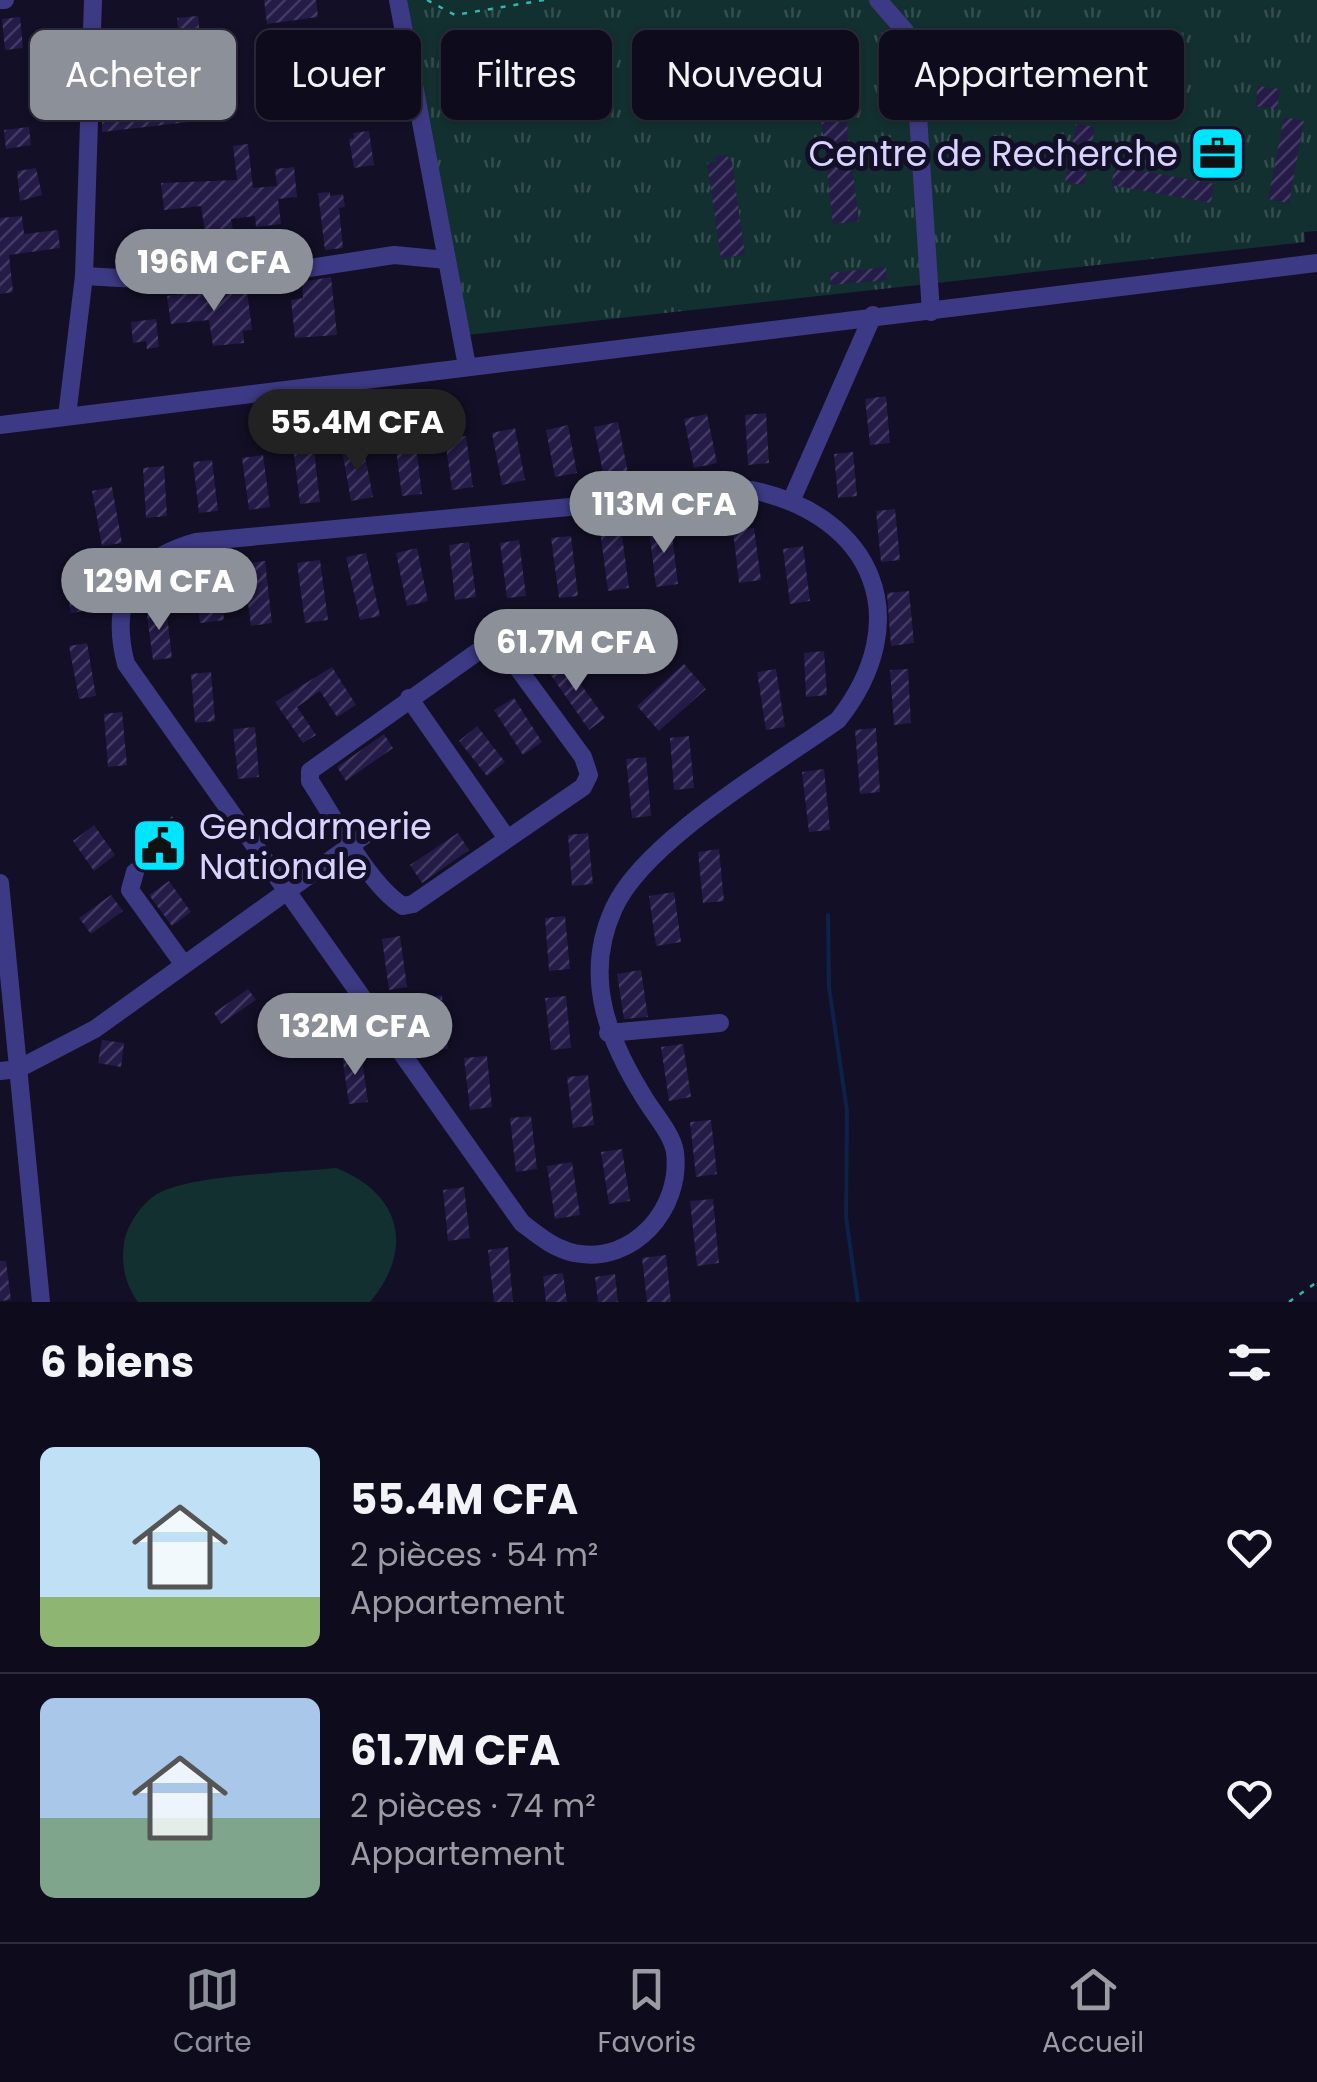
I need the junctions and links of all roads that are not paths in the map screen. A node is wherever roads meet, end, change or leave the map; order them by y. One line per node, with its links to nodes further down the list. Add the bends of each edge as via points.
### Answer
1 (94, 0): 6 (street)
2 (398, 0): 4 (street)
3 (878, 0): 7 (street, via 905,30 914,56)
4 (447, 260): 6 (street, via 394,255 270,274); 9 (street)
5 (1317, 262): 7 (street)
6 (84, 276): 10 (street)
7 (931, 312): 8 (street)
8 (873, 316): 9 (street); 12 (street)
9 (468, 366): 10 (street)
10 (67, 416): 11 (street)
11 (0, 424)
12 (792, 499): 19 (street, via 752,490 196,542 144,567 120,617 126,664); 23 (street, via 830,521 866,570 876,605 871,665 838,720 658,848 631,878 613,909 599,966)
13 (409, 698): 15 (street); 15 (street, via 500,644 584,757 589,774 583,787); 16 (street, via 310,771)
14 (368, 832): 16 (street)
15 (506, 838): 16 (street, via 402,906)
16 (352, 844): 19 (street)
17 (135, 872): 21 (street, via 130,890)
18 (0, 883): 20 (street)
19 (286, 890): 21 (street); 23 (street, via 522,1224 554,1247 579,1254 614,1251 640,1238 673,1190 674,1145)
20 (2, 931): 24 (street)
21 (184, 965): 24 (street, via 95,1029)
22 (720, 1023): 23 (street)
23 (608, 1033)
24 (9, 1070): 25 (street)
25 (41, 1302)

